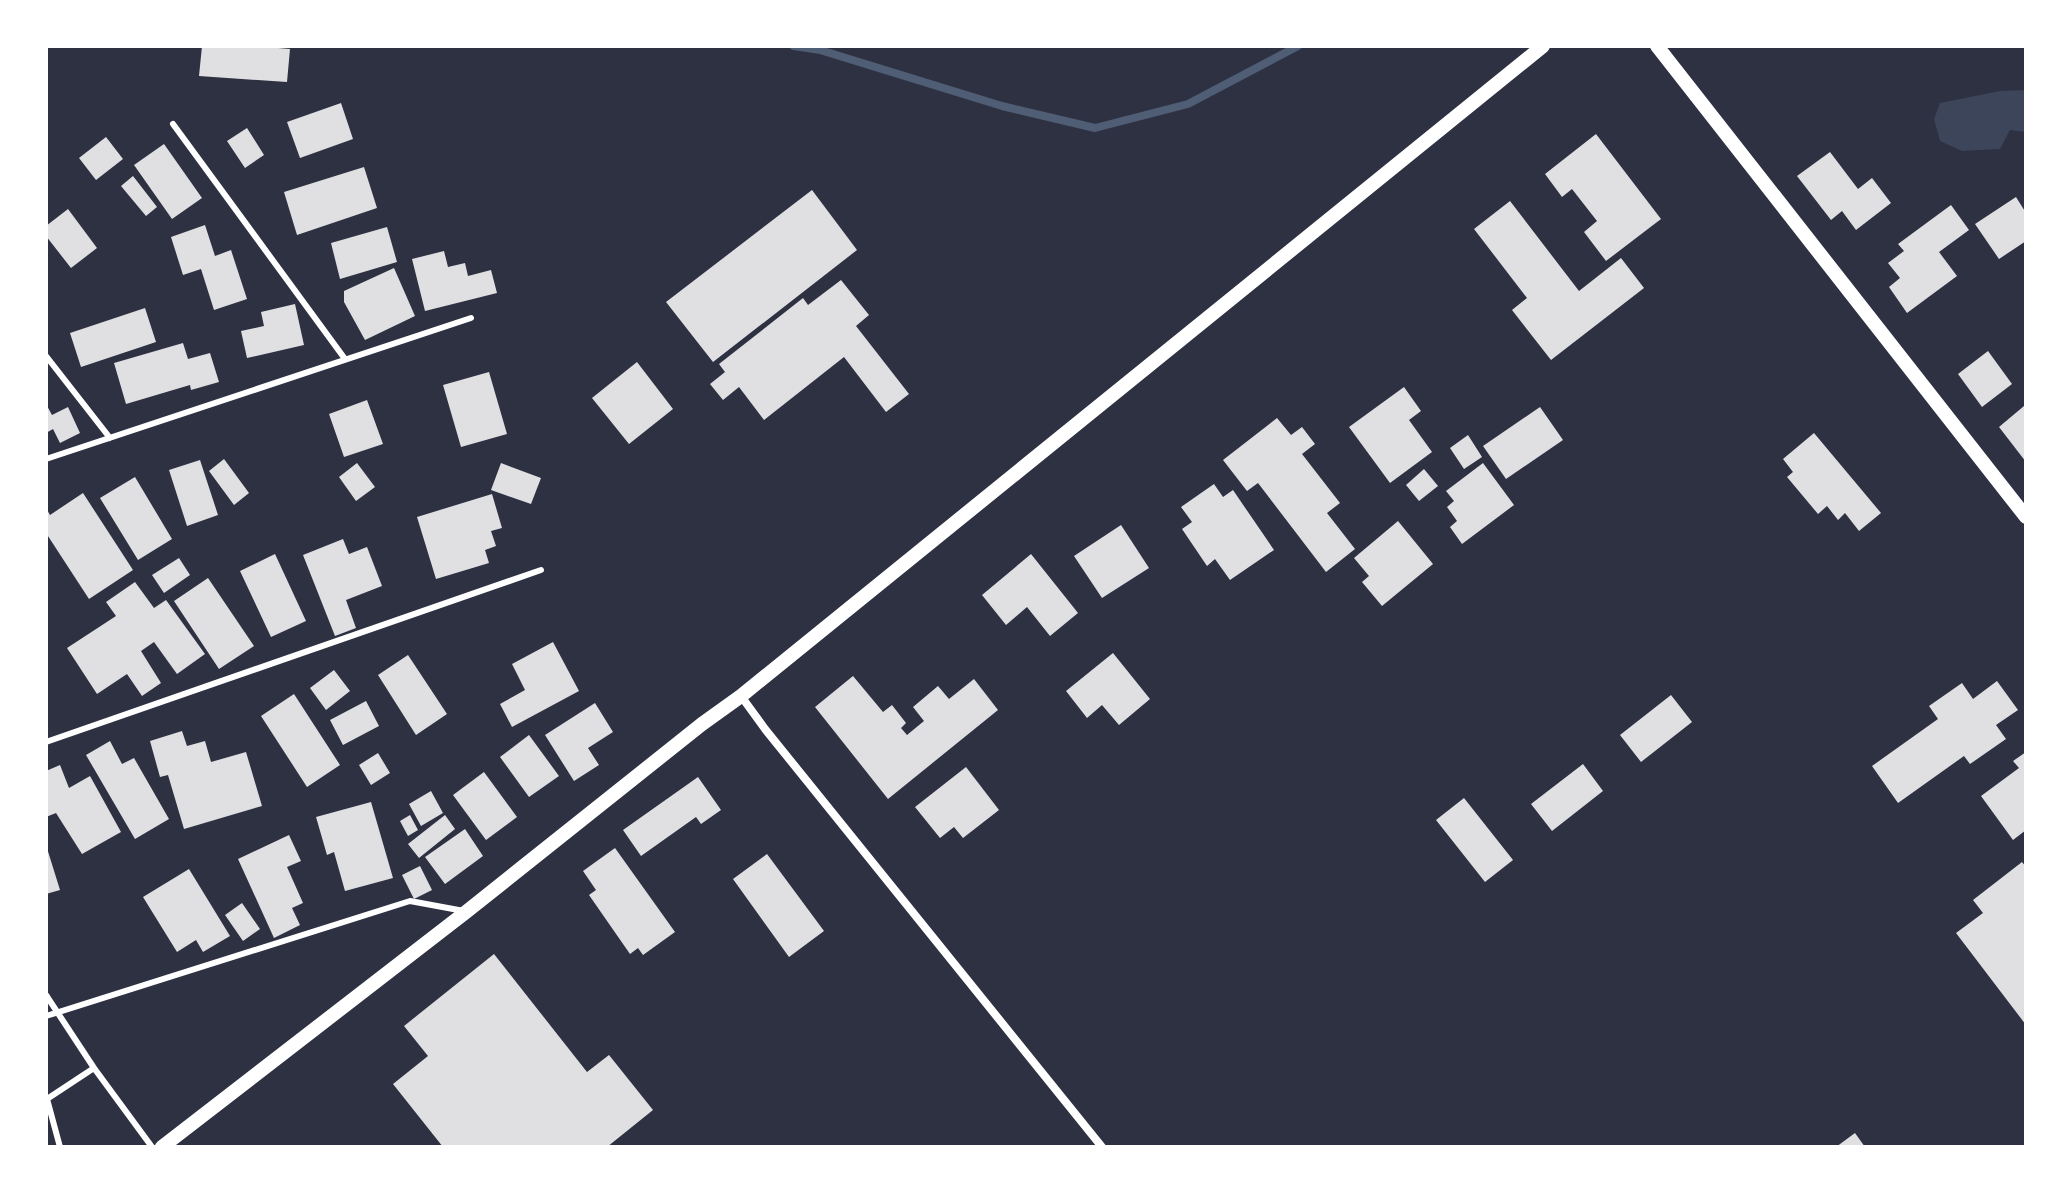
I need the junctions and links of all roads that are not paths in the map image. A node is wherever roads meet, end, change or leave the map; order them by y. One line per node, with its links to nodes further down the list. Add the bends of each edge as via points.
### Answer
1 (1543, 46): 11 (street)
2 (1657, 46): 9 (street)
3 (173, 124): 6 (lane)
4 (471, 318): 6 (lane)
5 (46, 356): 7 (lane)
6 (345, 359): 7 (lane)
7 (110, 438): 8 (lane)
8 (46, 459)
9 (2026, 517)
10 (541, 570): 12 (lane)
11 (741, 696): 13 (street); 21 (street)
12 (46, 742)
13 (466, 912): 15 (lane, via 410,901); 20 (street)
14 (46, 995): 15 (lane)
15 (58, 1012): 16 (lane); 17 (lane)
16 (46, 1016)
17 (94, 1068): 18 (lane, via 47,1099); 19 (lane)
18 (60, 1147)
19 (152, 1147)
20 (162, 1147)
21 (1102, 1147)

